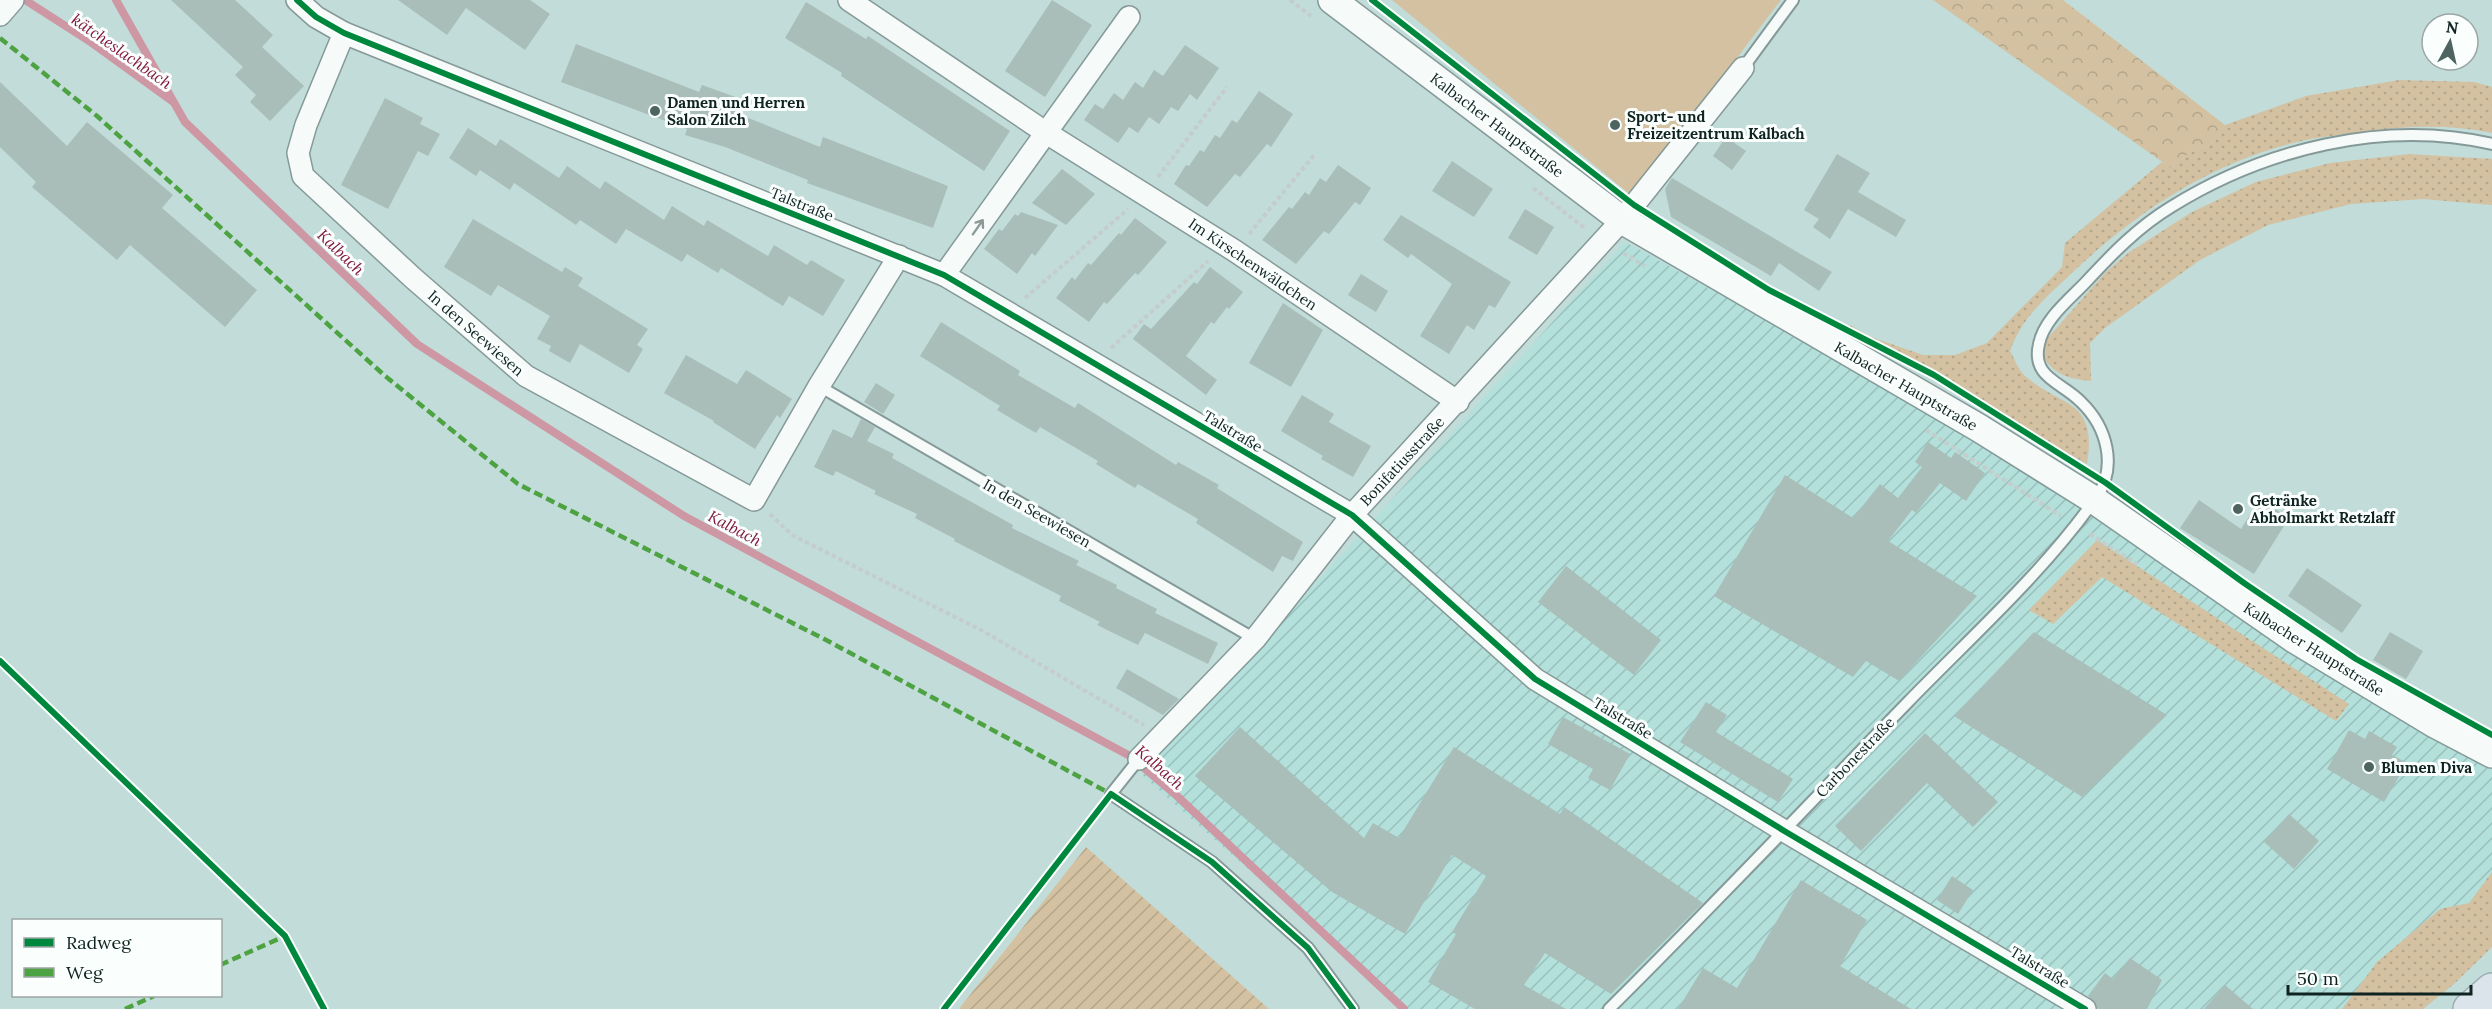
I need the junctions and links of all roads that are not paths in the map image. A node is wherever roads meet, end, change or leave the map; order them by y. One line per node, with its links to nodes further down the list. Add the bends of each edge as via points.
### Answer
1 (297, 0): 6 (street, Talstraße)
2 (849, 0): 8 (street, Im Kirschenwäldchen)
3 (1332, 0): 10 (street, Kalbacher Hauptstraße)
4 (1793, 0): 7 (lane)
5 (1129, 17): 8 (street)
6 (344, 33): 11 (street, Talstraße); 13 (street, In den Seewiesen, via 298,153 303,176 526,376 754,500)
7 (1743, 68): 10 (street, Bonifatiusstraße)
8 (1045, 132): 12 (street, one-way to 8); 14 (street, Im Kirschenwäldchen, via 1231,248)
9 (2492, 144): 15 (lane, Carbonestraße, via 2462,137 2400,136 2319,145 2250,166 2171,207 2122,243 2051,319 2039,342 2038,363 2045,375 2080,400 2101,428 2109,459 2106,483)
10 (1622, 220): 14 (street, Bonifatiusstraße); 15 (street, Kalbacher Hauptstraße, via 1979,428)
11 (899, 256): 12 (street, Talstraße); 13 (street)
12 (944, 275): 16 (street, Talstraße)
13 (819, 386): 17 (lane, In den Seewiesen)
14 (1458, 402): 16 (street, Bonifatiusstraße)
15 (2094, 500): 18 (street, Kalbacher Hauptstraße, via 2294,639 2433,723); 20 (lane, Carbonestraße, via 2045,561)
16 (1352, 515): 17 (street, Bonifatiusstraße); 20 (street, Talstraße, via 1535,679)
17 (1255, 639): 19 (street, Bonifatiusstraße)
18 (2492, 753)
19 (1139, 759): 22 (lane, via 1111,794 1212,862 1308,948)
20 (1786, 832): 23 (lane, Carbonestraße); 24 (street, Talstraße)
21 (2492, 990): 25 (highway)
22 (1353, 1009)
23 (1610, 1009)
24 (2085, 1009)
25 (2470, 1009)

